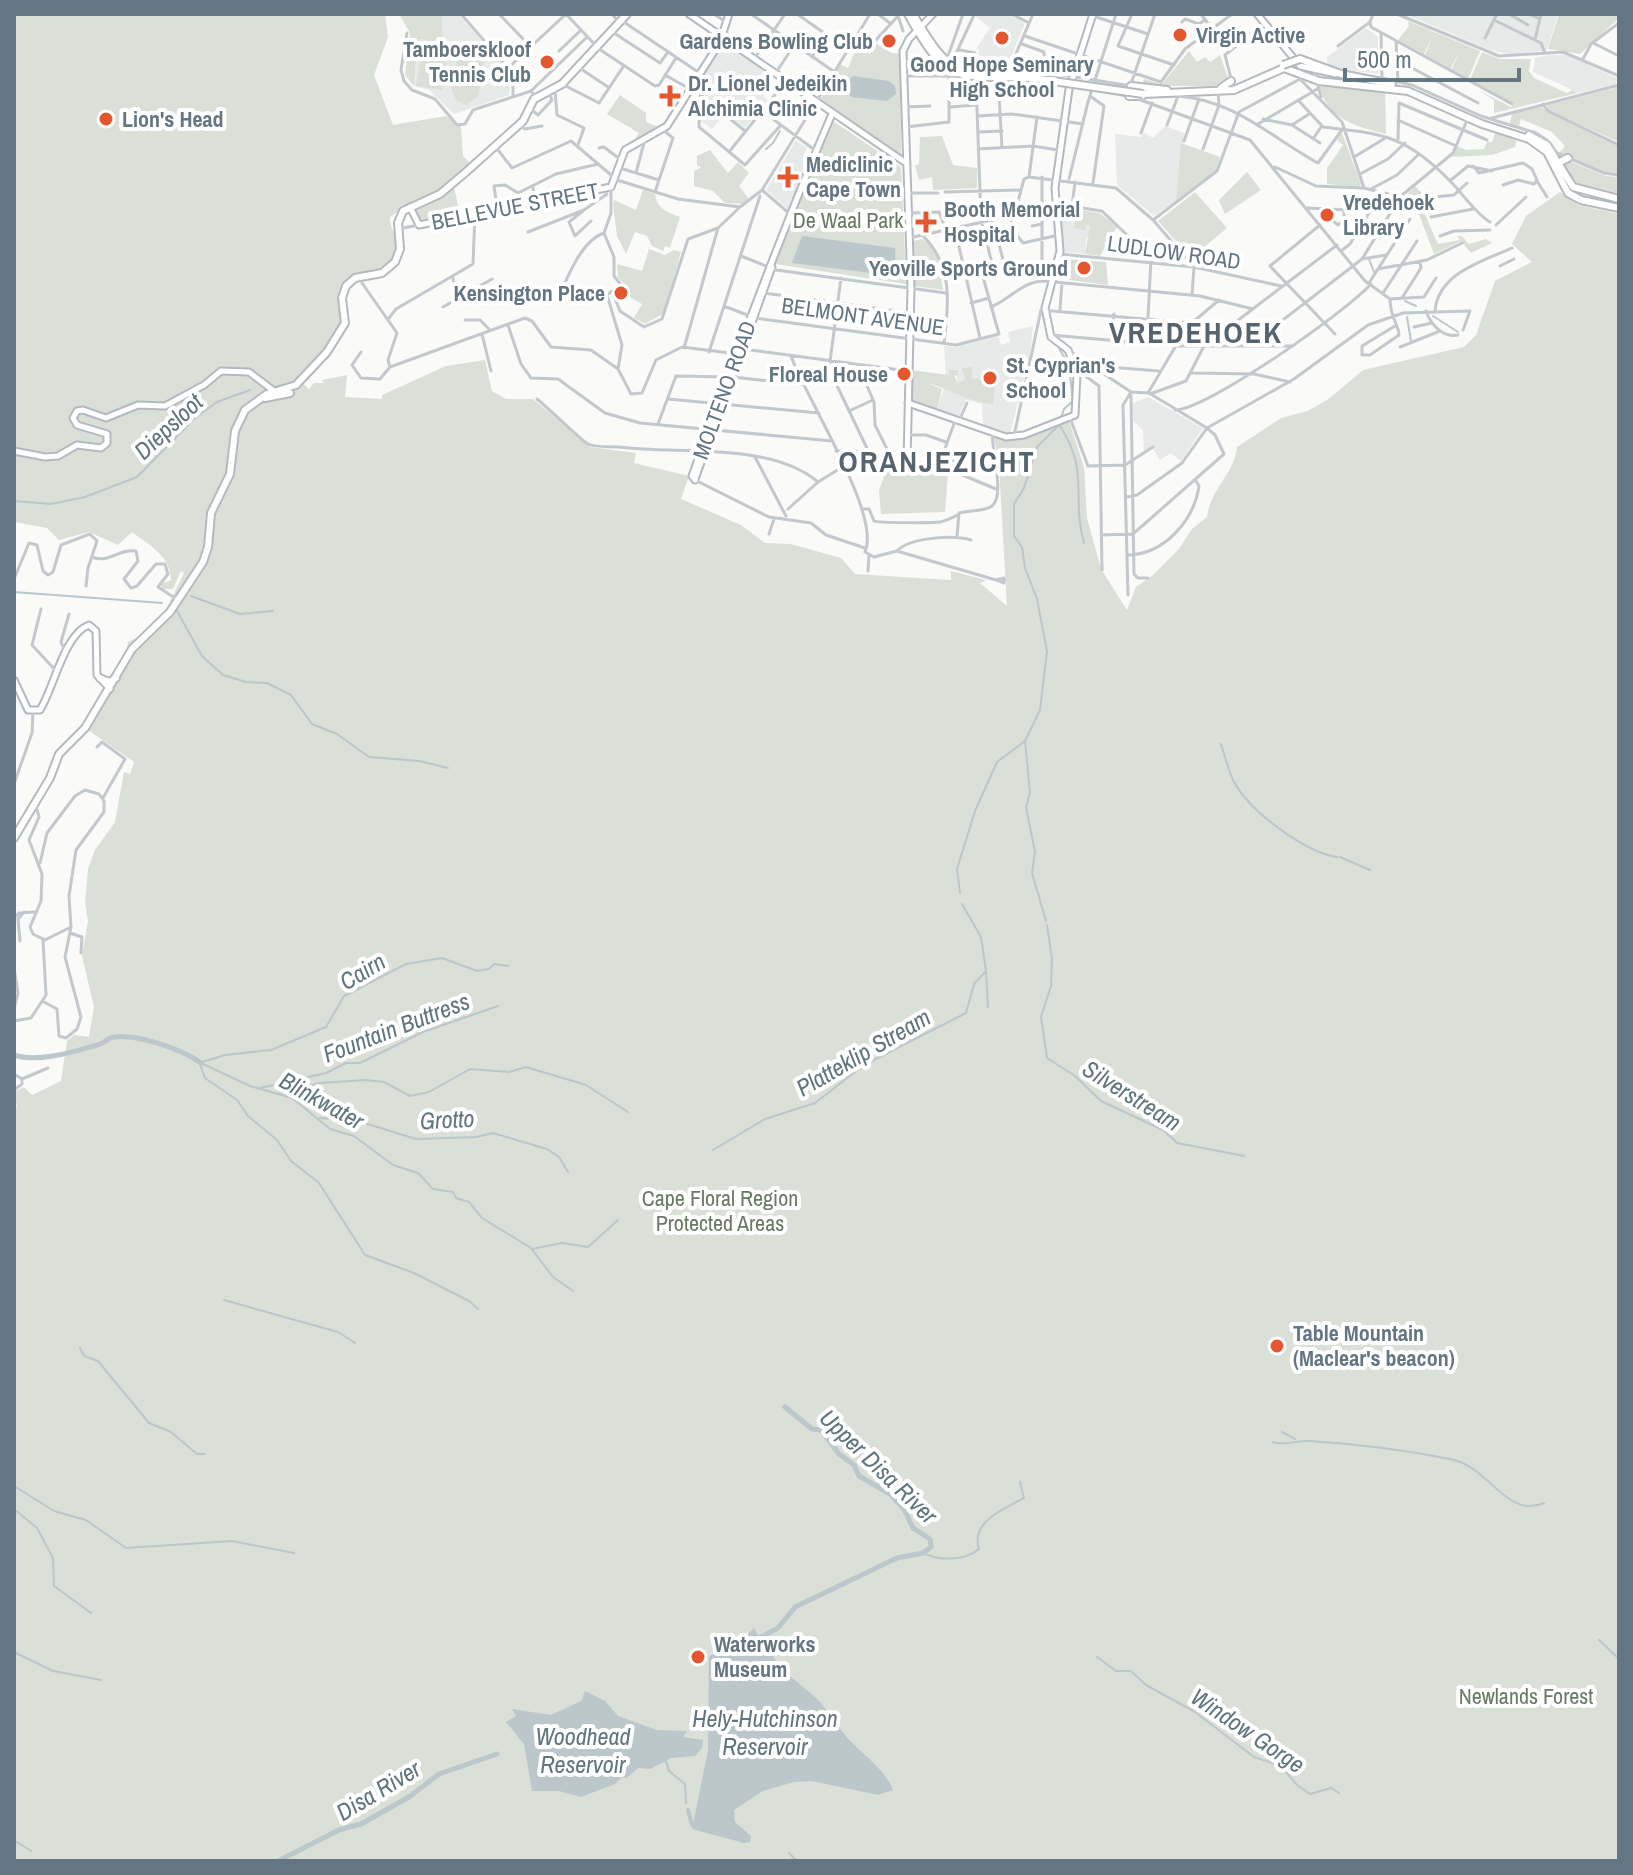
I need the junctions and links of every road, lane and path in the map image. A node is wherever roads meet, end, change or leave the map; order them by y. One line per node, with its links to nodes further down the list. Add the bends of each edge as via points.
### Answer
1 (461, 14): 33 (street)
2 (469, 14): 33 (street)
3 (499, 14): 68 (street)
4 (566, 14): 49 (street); 68 (street)
5 (612, 14): 34 (street)
6 (689, 14): 59 (street)
7 (714, 14): 37 (street)
8 (729, 14): 37 (street)
9 (751, 14): 50 (street)
10 (785, 14): 50 (street)
11 (797, 14): 56 (street)
12 (870, 14): 70 (street)
13 (878, 14): 43 (street)
14 (911, 14): 47 (main road)
15 (933, 14): 47 (street)
16 (963, 14): 71 (street, via 948,57 956,59)
17 (975, 14): 71 (street)
18 (1012, 14): 41 (street)
19 (1033, 14): 41 (street)
20 (1116, 14): 38 (street)
21 (1132, 14): 46 (street)
22 (1155, 14): 55 (street)
23 (1201, 14): 35 (street)
24 (1232, 14): 48 (street)
25 (1373, 14): 40 (street)
26 (1397, 14): 74 (street, via 1499,56)
27 (1497, 14): 36 (street)
28 (1509, 14): 45 (street)
29 (1529, 14): 32 (street)
30 (1091, 15): 38 (street); 75 (street)
31 (1257, 15): 44 (street)
32 (1540, 16): 61 (street)
33 (465, 18): 88 (street)
34 (622, 19): 51 (main road); 73 (street)
35 (1205, 20): 39 (street); 48 (street)
36 (1494, 20): 60 (street); 61 (street)
37 (726, 22): 59 (street)
38 (1113, 22): 46 (street); 83 (street)
39 (1182, 22)
40 (1370, 22): 54 (street); 67 (street)
41 (1029, 23): 57 (street)
42 (1619, 23): 64 (street)
43 (891, 24): 52 (street, via 900,17); 62 (street)
44 (1263, 24): 89 (street, via 1294,61); 105 (street); 118 (street, via 1226,53)
45 (1528, 25)
46 (1125, 26): 55 (street); 76 (street, via 1118,46)
47 (919, 28): 92 (main road, via 944,61); 99 (main road, via 939,63); 101 (street, via 905,44)
48 (1212, 29): 85 (street, via 1185,49)
49 (581, 30): 58 (street); 72 (street)
50 (774, 30): 65 (street); 80 (street)
51 (611, 31): 69 (main road); 73 (street, via 660,63)
52 (903, 31)
53 (407, 33): 126 (street, via 404,81 435,99 457,125 465,124 473,110)
54 (1381, 33): 63 (street); 108 (street)
55 (1148, 34): 76 (street)
56 (828, 35): 70 (street); 79 (street)
57 (1025, 36): 66 (street); 75 (street)
58 (587, 37): 69 (street); 125 (street)
59 (722, 37): 80 (street); 94 (street)
60 (1485, 38)
61 (1535, 40): 74 (street, via 1544,45)
62 (875, 41)
63 (1396, 41): 82 (street); 135 (street)
64 (1593, 43): 77 (street); 81 (street)
65 (795, 44): 79 (street); 95 (street)
66 (1022, 44): 84 (street); 91 (street, via 1044,52)
67 (1338, 46)
68 (531, 47): 88 (street)
69 (597, 47): 86 (street); 87 (main road)
70 (847, 49): 90 (street)
71 (960, 50): 92 (street, via 975,51)
72 (559, 51)
73 (669, 52): 78 (street)
74 (1545, 53): 81 (street)
75 (1078, 54): 83 (street); 104 (street)
76 (1142, 54): 85 (street); 96 (street)
77 (1619, 56)
78 (677, 57): 94 (street); 98 (street)
79 (812, 57): 90 (street)
80 (754, 59): 95 (street)
81 (1583, 59): 106 (street)
82 (1397, 60): 111 (street); 134 (street)
83 (1100, 61): 96 (street); 109 (street)
84 (1014, 63): 93 (street); 100 (street)
85 (1174, 65): 96 (street, via 1161,82)
86 (623, 66): 98 (street, via 655,86); 119 (street)
87 (578, 67): 114 (main road); 119 (street)
88 (508, 68): 126 (street, via 514,75)
89 (1315, 70): 97 (street); 115 (street)
90 (833, 71): 132 (street)
91 (1045, 72): 93 (main road); 104 (street)
92 (976, 73): 99 (main road); 100 (main road); 137 (street)
93 (1017, 73): 100 (main road); 103 (main road)
94 (701, 74): 122 (street); 127 (street)
95 (775, 74): 110 (street)
96 (1135, 74): 113 (street)
97 (1341, 74): 107 (main road); 118 (main road, bridge, via 1300,59)
98 (665, 75): 122 (street)
99 (961, 75): 102 (street)
100 (1002, 75): 103 (main road); 112 (main road); 147 (street)
101 (904, 76): 102 (street); 140 (street)
102 (949, 76): 141 (street)
103 (1032, 76): 124 (main road, bridge)
104 (1071, 76): 109 (street); 117 (street)
105 (1302, 76): 115 (main road); 118 (main road, via 1282,69); 145 (street)
106 (1619, 76)
107 (1360, 78): 108 (main road); 235 (main road, via 1409,88 1540,139 1565,179)
108 (1382, 78): 111 (street)
109 (1094, 80): 113 (street); 120 (street)
110 (786, 81): 132 (street); 144 (street)
111 (1398, 81): 154 (street)
112 (1044, 82): 117 (street)
113 (1132, 83): 124 (main road)
114 (562, 84): 119 (street, via 597,102); 123 (main road)
115 (1318, 84): 131 (street); 152 (main road, via 1401,89); 167 (street, via 1322,99)
116 (1619, 85): 136 (street)
117 (1069, 86): 120 (street); 156 (street)
118 (1233, 86): 121 (main road)
119 (609, 88)
120 (1092, 89): 128 (street); 129 (street)
121 (1219, 89): 124 (main road); 138 (street)
122 (690, 90): 168 (street)
123 (552, 91): 125 (main road); 142 (street, via 552,100 538,115); 186 (street, via 557,115 584,127)
124 (1176, 93): 129 (main road); 130 (street); 143 (street)
125 (533, 94): 126 (street); 142 (main road)
126 (513, 96)
127 (702, 96): 170 (street); 195 (street, via 699,127)
128 (1090, 96): 157 (street); 219 (street, via 1104,104)
129 (1129, 96): 133 (street)
130 (1199, 98): 138 (street); 151 (street)
131 (1298, 100): 148 (street); 153 (street)
132 (815, 102): 146 (street); 176 (street)
133 (1152, 103): 143 (street); 173 (street)
134 (1478, 103)
135 (1512, 104)
136 (1543, 104): 154 (street); 184 (street)
137 (977, 105): 141 (street); 149 (street)
138 (1219, 105): 145 (street); 161 (street)
139 (930, 106): 140 (street)
140 (905, 107): 165 (street)
141 (951, 107): 165 (street, via 946,124)
142 (529, 108): 159 (main road)
143 (1172, 110): 151 (street); 160 (street)
144 (762, 111): 164 (street); 170 (street)
145 (1239, 112): 158 (street); 174 (street)
146 (832, 114): 194 (street, MOLTENO ROAD); 202 (street)
147 (1001, 114): 149 (street); 150 (street); 171 (street)
148 (1310, 114): 162 (street); 166 (street)
149 (977, 116): 172 (street)
150 (1037, 117): 156 (street); 187 (street)
151 (1192, 118): 161 (street); 181 (street)
152 (1468, 118): 169 (street); 251 (main road, via 1537,143 1573,197)
153 (1263, 119): 158 (street); 162 (street)
154 (1491, 119): 197 (street, via 1539,134)
155 (1398, 120): 169 (street, via 1399,103); 179 (street); 188 (street)
156 (1064, 121): 157 (street); 193 (street)
157 (1083, 124): 214 (street)
158 (1258, 124): 167 (street, via 1318,163)
159 (519, 125): 163 (street); 185 (main road)
160 (1167, 125)
161 (1212, 125): 174 (street); 192 (street)
162 (1292, 125): 178 (street)
163 (542, 126)
164 (780, 126): 176 (street); 195 (street, via 747,166)
165 (906, 127): 202 (street)
166 (1321, 127): 167 (street); 178 (street)
167 (1344, 127): 175 (street); 198 (street)
168 (663, 130): 177 (street); 215 (street, via 673,138)
169 (1463, 130): 180 (street); 188 (street)
170 (745, 131): 195 (street)
171 (1002, 131): 172 (street); 190 (street)
172 (978, 132): 191 (street)
173 (1141, 133)
174 (1231, 133): 205 (street, via 1252,142); 266 (street, via 1215,173)
175 (1387, 137): 179 (street); 198 (street)
176 (795, 138): 194 (street); 230 (street)
177 (645, 139): 200 (street, via 626,149); 207 (street)
178 (1313, 139): 182 (street)
179 (1398, 139): 183 (street)
180 (1487, 140)
181 (1184, 141)
182 (1320, 143)
183 (1405, 143): 196 (street); 208 (street)
184 (1619, 145)
185 (495, 146): 186 (street, via 512,168 568,141); 253 (main road, via 443,192)
186 (578, 146): 203 (street)
187 (1033, 146): 190 (street); 193 (street); 210 (street)
188 (1456, 146): 206 (street)
189 (599, 148): 200 (street)
190 (1002, 148): 191 (street)
191 (978, 149): 227 (street)
192 (1203, 149)
193 (1060, 150): 213 (street)
194 (816, 151): 261 (street, MOLTENO ROAD)
195 (729, 152)
196 (1420, 153): 206 (street); 224 (street, via 1397,175)
197 (1557, 153): 199 (street); 201 (main road)
198 (1354, 157): 208 (street)
199 (1568, 158): 201 (main road); 209 (street)
200 (621, 160): 204 (street)
201 (1560, 162): 235 (main road)
202 (906, 163): 233 (street)
203 (598, 164): 212 (street); 222 (street, via 556,174)
204 (618, 167): 207 (street); 212 (street)
205 (1275, 167): 223 (street, via 1316,186); 249 (street)
206 (1434, 167): 217 (street); 236 (street)
207 (636, 173): 215 (street)
208 (1360, 174): 223 (street)
209 (1619, 175)
210 (1029, 177): 211 (street); 226 (street)
211 (1042, 177): 213 (street); 270 (street)
212 (614, 178): 225 (street); 229 (street)
213 (1056, 178): 214 (street); 244 (street)
214 (1069, 179): 216 (street)
215 (659, 180): 229 (street)
216 (1075, 181): 219 (street); 246 (street)
217 (1450, 181): 218 (street, via 1473,166 1479,173 1526,164); 228 (street)
218 (1537, 181): 221 (street); 238 (street)
219 (1093, 183): 266 (street, via 1116,188)
220 (1467, 183): 228 (street)
221 (1503, 185)
222 (533, 188): 242 (street); 247 (street, via 516,193 505,185 494,186)
223 (1364, 188): 224 (street)
224 (1371, 189): 232 (street)
225 (610, 190): 242 (street, BELLEVUE STREET); 254 (street); 280 (street, via 611,213)
226 (1021, 190): 227 (street); 263 (street)
227 (979, 191): 231 (street); 255 (street)
228 (1459, 191): 240 (street); 250 (street)
229 (655, 192): 248 (street)
230 (761, 192): 239 (street); 243 (street); 261 (street)
231 (945, 192)
232 (1382, 192): 236 (street); 258 (street)
233 (908, 193): 234 (street); 260 (street)
234 (938, 193)
235 (1584, 193): 241 (main road)
236 (1400, 197): 295 (street)
237 (1526, 197): 273 (street)
238 (1547, 197)
239 (754, 198): 243 (street); 248 (street)
240 (1424, 198)
241 (1619, 199)
242 (535, 201): 245 (street, BELLEVUE STREET)
243 (759, 201): 294 (street)
244 (1056, 204): 246 (street); 281 (street)
245 (514, 205): 247 (street, BELLEVUE STREET); 262 (street)
246 (1072, 206): 300 (street, via 1102,211)
247 (497, 208): 259 (street, BELLEVUE STREET)
248 (738, 208): 276 (street)
249 (1308, 208): 252 (street); 272 (street)
250 (1475, 208): 264 (street); 273 (street)
251 (1619, 208)
252 (1332, 209): 256 (street); 256 (street, via 1338,225)
253 (410, 210): 271 (street, BELLEVUE STREET); 401 (main road, via 398,223 395,262 380,274 347,283 344,327 308,375)
254 (584, 210): 267 (street, via 569,222 575,236); 279 (street)
255 (980, 210): 257 (street); 269 (street)
256 (1344, 210): 258 (street)
257 (949, 211)
258 (1370, 211): 290 (street)
259 (475, 213): 271 (street, BELLEVUE STREET); 312 (street, via 473,263)
260 (908, 213): 278 (street, via 940,213); 284 (street)
261 (790, 214): 304 (street, MOLTENO ROAD)
262 (518, 216)
263 (1010, 216): 268 (street); 285 (street, via 1022,242)
264 (1431, 217)
265 (1410, 219): 293 (street)
266 (1153, 220): 306 (street)
267 (591, 221)
268 (992, 221): 269 (street); 305 (street, via 1004,262)
269 (981, 223): 277 (street); 305 (street)
270 (1042, 224): 274 (street); 285 (street)
271 (419, 225): 275 (street, BELLEVUE STREET)
272 (1320, 225): 288 (street); 320 (street, via 1270,266)
273 (1490, 225): 283 (street)
274 (1032, 226)
275 (403, 228)
276 (718, 228): 332 (street, via 687,239 662,319 644,327 621,312); 378 (street)
277 (955, 229): 278 (street); 311 (street)
278 (946, 230): 282 (street)
279 (528, 232)
280 (604, 233): 332 (street, via 614,257 614,276 626,291); 333 (street, via 575,264)
281 (1059, 235): 285 (street); 292 (street)
282 (923, 236): 284 (street); 324 (street, via 943,260)
283 (1440, 236)
284 (909, 238): 321 (street)
285 (1042, 238): 297 (street)
286 (1417, 241): 302 (street)
287 (1462, 243): 298 (street)
288 (1337, 245): 290 (street); 320 (street)
289 (1512, 248): 291 (street)
290 (1341, 251): 301 (street)
291 (1502, 253): 299 (street); 343 (street, via 1448,281)
292 (1060, 254): 300 (street, LUDLOW ROAD); 317 (street)
293 (1387, 255): 295 (street); 308 (street)
294 (741, 256): 304 (street); 337 (street)
295 (1362, 259): 301 (street)
296 (1514, 259): 299 (street)
297 (1042, 262)
298 (1420, 262): 302 (street); 328 (street)
299 (1508, 262): 303 (street)
300 (1154, 263): 306 (street, LUDLOW ROAD); 322 (street)
301 (1353, 266): 319 (street); 336 (street)
302 (1401, 266): 308 (street); 325 (street)
303 (1500, 266)
304 (772, 267): 313 (street); 323 (street, MOLTENO ROAD)
305 (993, 267): 309 (street)
306 (1194, 267): 310 (street, LUDLOW ROAD); 326 (street)
307 (1227, 268): 310 (street)
308 (1378, 269): 319 (street)
309 (981, 270): 311 (street); 327 (street)
310 (1226, 274): 320 (street, LUDLOW ROAD)
311 (964, 275): 335 (street)
312 (453, 277): 330 (street); 349 (street)
313 (841, 278): 321 (street); 334 (street)
314 (1436, 278): 328 (street, via 1424,297)
315 (492, 279): 330 (street)
316 (362, 283): 349 (street)
317 (1053, 283): 318 (street); 339 (street, via 1031,283); 344 (street)
318 (1062, 283): 322 (street); 340 (street)
319 (1370, 284): 325 (street); 353 (street)
320 (1285, 285): 336 (street); 341 (street)
321 (911, 288): 324 (street); 345 (street)
322 (1151, 291): 326 (street); 350 (street)
323 (763, 292): 334 (street); 348 (street, MOLTENO ROAD)
324 (946, 293): 370 (street)
325 (1383, 293): 329 (street)
326 (1192, 295): 331 (street)
327 (989, 298): 335 (street); 339 (street)
328 (1402, 298): 329 (street)
329 (1390, 299): 347 (street)
330 (455, 300): 338 (street)
331 (1219, 300): 341 (street); 352 (street)
332 (616, 301): 391 (street, via 608,290 610,316 622,345)
333 (557, 302)
334 (838, 303): 345 (street); 358 (street)
335 (971, 303): 367 (street)
336 (1305, 303): 353 (street); 369 (street)
337 (724, 306): 348 (street, BELMONT AVENUE); 383 (street)
338 (443, 307)
339 (991, 307): 367 (street, BELMONT AVENUE, via 999,334)
340 (1060, 309): 344 (street); 346 (street)
341 (1253, 309): 372 (street)
342 (1426, 311): 343 (street); 347 (street); 354 (street)
343 (1435, 311): 360 (street, via 1470,311)
344 (1043, 312): 365 (street); 422 (street)
345 (910, 313): 366 (street)
346 (1114, 314): 350 (street); 368 (street)
347 (1390, 316): 356 (street); 399 (street, via 1359,330)
348 (753, 317): 358 (street, BELMONT AVENUE); 380 (street, MOLTENO ROAD)
349 (389, 318): 388 (street, via 397,335)
350 (1148, 318): 352 (street)
351 (465, 320): 359 (street, via 480,320)
352 (1190, 323): 371 (street)
353 (1324, 323): 363 (street); 376 (street)
354 (1432, 323): 357 (street); 361 (street)
355 (508, 325): 359 (street); 391 (street, via 528,319 551,347 591,350); 417 (street, via 532,380 557,378 605,413)
356 (1395, 326): 356 (street, via 1397,337 1362,355 1362,346)
357 (1414, 327)
358 (834, 328): 366 (street, BELMONT AVENUE); 385 (street)
359 (489, 329): 362 (street)
360 (1463, 330)
361 (1440, 331): 364 (street); 377 (street)
362 (482, 334): 388 (street); 392 (street)
363 (1335, 334)
364 (1458, 335)
365 (1054, 337): 368 (street); 379 (street)
366 (909, 339): 370 (street, BELMONT AVENUE); 393 (street)
367 (980, 339): 370 (street, BELMONT AVENUE)
368 (1111, 340): 371 (street)
369 (1257, 340): 373 (street); 374 (street)
370 (944, 343)
371 (1175, 346): 372 (street); 394 (street)
372 (1204, 346): 373 (street); 396 (street)
373 (1249, 346): 374 (street)
374 (1257, 346): 375 (street)
375 (1282, 346): 376 (street); 381 (street)
376 (1293, 346): 381 (street)
377 (1400, 347)
378 (684, 348): 383 (street); 391 (street, via 655,361 639,395 628,391)
379 (1068, 350): 387 (street); 390 (street)
380 (740, 351): 383 (street); 384 (street); 398 (street, MOLTENO ROAD)
381 (1287, 351): 397 (street)
382 (361, 352): 388 (street, via 352,365 361,378 382,378)
383 (709, 352)
384 (793, 356): 385 (street); 400 (street)
385 (830, 361): 386 (street); 413 (street)
386 (858, 365): 393 (street); 406 (street)
387 (1093, 366): 389 (street); 395 (street)
388 (390, 367)
389 (1105, 367): 394 (street); 395 (street)
390 (1075, 368): 415 (street, via 1077,404); 439 (street, via 1099,386)
391 (618, 369)
392 (491, 371)
393 (908, 371): 410 (street)
394 (1159, 371): 403 (street)
395 (1102, 372): 402 (street)
396 (1192, 373): 397 (street); 403 (street, via 1180,385)
397 (1248, 374): 399 (street); 412 (street, via 1193,406)
398 (731, 377): 400 (street); 404 (street, via 678,375); 408 (street, MOLTENO ROAD)
399 (1290, 382): 419 (street)
400 (805, 385): 414 (street)
401 (283, 392): 427 (street, via 249,372 221,371 164,406 136,405 106,418 77,411 76,425 107,434 107,444 100,448 77,445 48,457); 472 (main road, via 250,405 237,425 231,471 209,519 207,554)
402 (1131, 392): 403 (street); 407 (street); 409 (street)
403 (1149, 394): 412 (street)
404 (666, 398): 408 (street); 417 (street)
405 (537, 399): 425 (street, via 589,445 640,451)
406 (873, 400): 413 (street); 433 (street, via 875,425)
407 (1124, 401): 409 (street); 437 (street)
408 (721, 402): 414 (street); 418 (street, MOLTENO ROAD)
409 (1131, 402): 435 (street)
410 (908, 403): 416 (street); 421 (street)
411 (967, 403): 416 (street)
412 (1171, 409): 419 (street)
413 (849, 411): 429 (street)
414 (819, 413): 423 (street)
415 (1070, 418): 422 (street); 439 (street, via 1088,466)
416 (958, 419): 420 (street); 424 (street)
417 (658, 424): 418 (street)
418 (712, 428): 423 (street); 425 (street, MOLTENO ROAD)
419 (1207, 428): 441 (street, via 1224,456); 444 (street, via 1182,463)
420 (993, 434): 422 (street); 431 (street)
421 (907, 435): 424 (street); 434 (street)
422 (1014, 437)
423 (832, 441): 428 (street)
424 (946, 442): 436 (street)
425 (705, 445): 430 (street); 440 (street, MOLTENO ROAD)
426 (1153, 447): 435 (street)
427 (14, 451)
428 (836, 451): 429 (street); 438 (street)
429 (868, 452): 433 (street, via 878,468)
430 (755, 457): 442 (street, via 803,469); 450 (street)
431 (997, 458): 432 (street, via 971,454); 443 (street)
432 (954, 459): 436 (street); 443 (street, via 960,474)
433 (893, 461): 434 (street)
434 (907, 461): 436 (street)
435 (1131, 462): 437 (street); 444 (street)
436 (939, 465)
437 (1125, 465): 439 (street); 445 (street)
438 (844, 466): 442 (street); 447 (street)
439 (1100, 466): 454 (street)
440 (695, 475): 449 (street)
441 (1196, 481): 453 (street); 462 (street, via 1193,511 1165,543)
442 (818, 482): 446 (street)
443 (996, 489): 448 (street, via 991,507)
444 (1132, 496): 445 (street); 453 (street)
445 (1126, 497): 455 (street)
446 (788, 509)
447 (862, 509): 448 (street, via 869,509 880,523 938,522); 451 (street)
448 (958, 515): 456 (street)
449 (774, 518): 450 (street); 452 (street)
450 (785, 518): 458 (street)
451 (866, 533): 458 (street); 460 (street)
452 (769, 534)
453 (1133, 534): 455 (street); 462 (street)
454 (1101, 535): 455 (street); 465 (street)
455 (1127, 535): 461 (street)
456 (957, 536): 457 (street); 459 (street, via 904,545)
457 (971, 540)
458 (860, 544): 460 (street)
459 (897, 551): 463 (street); 469 (street)
460 (865, 552): 463 (street)
461 (1128, 555): 462 (street); 471 (street)
462 (1134, 555): 467 (street, via 1135,576)
463 (869, 556): 466 (street)
464 (92, 557): 468 (street, via 94,536 64,543 47,575 37,545 31,543); 470 (street); 472 (street, via 104,560 136,551 138,561 124,579 131,588 156,564 165,564 168,574 158,587)
465 (1102, 570)
466 (868, 571)
467 (1148, 578)
468 (14, 579)
469 (996, 580)
470 (86, 586)
471 (1128, 595)
472 (178, 600): 479 (main road, via 136,644)
473 (41, 609): 477 (street, via 32,645)
474 (69, 614): 475 (street, via 61,642)
475 (65, 651): 476 (street, via 83,627 91,626 96,631); 477 (street)
476 (96, 668): 478 (street); 481 (street, via 99,680)
477 (57, 672): 482 (street, via 42,708)
478 (100, 678): 479 (main road); 481 (street)
479 (116, 678): 481 (main road)
480 (14, 680): 482 (street)
481 (111, 688): 486 (main road, via 59,754)
482 (33, 712): 484 (street, via 32,733)
483 (97, 747): 485 (street, via 102,742 125,760)
484 (14, 784)
485 (103, 798): 488 (street, via 90,790 75,796 47,833); 492 (street, via 103,814 75,854 68,899)
486 (33, 804): 487 (main road); 488 (street, via 39,817 29,840)
487 (14, 838)
488 (40, 863): 490 (street, via 42,898)
489 (24, 912): 490 (street); 491 (street); 496 (street, via 18,919)
490 (34, 912): 495 (street, via 30,927)
491 (14, 918)
492 (71, 927): 494 (street); 495 (street)
493 (14, 931): 497 (street)
494 (70, 933): 498 (street, via 82,937); 500 (street, via 65,957 81,1015 73,1033 59,1036 57,1009)
495 (43, 940): 500 (street)
496 (20, 941)
497 (14, 946)
498 (81, 953)
499 (14, 968): 501 (street)
500 (44, 1002): 502 (street, via 29,1019)
501 (14, 1009)
502 (14, 1021)
503 (48, 1068): 505 (street)
504 (14, 1074): 505 (street)
505 (22, 1079): 506 (street)
506 (14, 1090)

